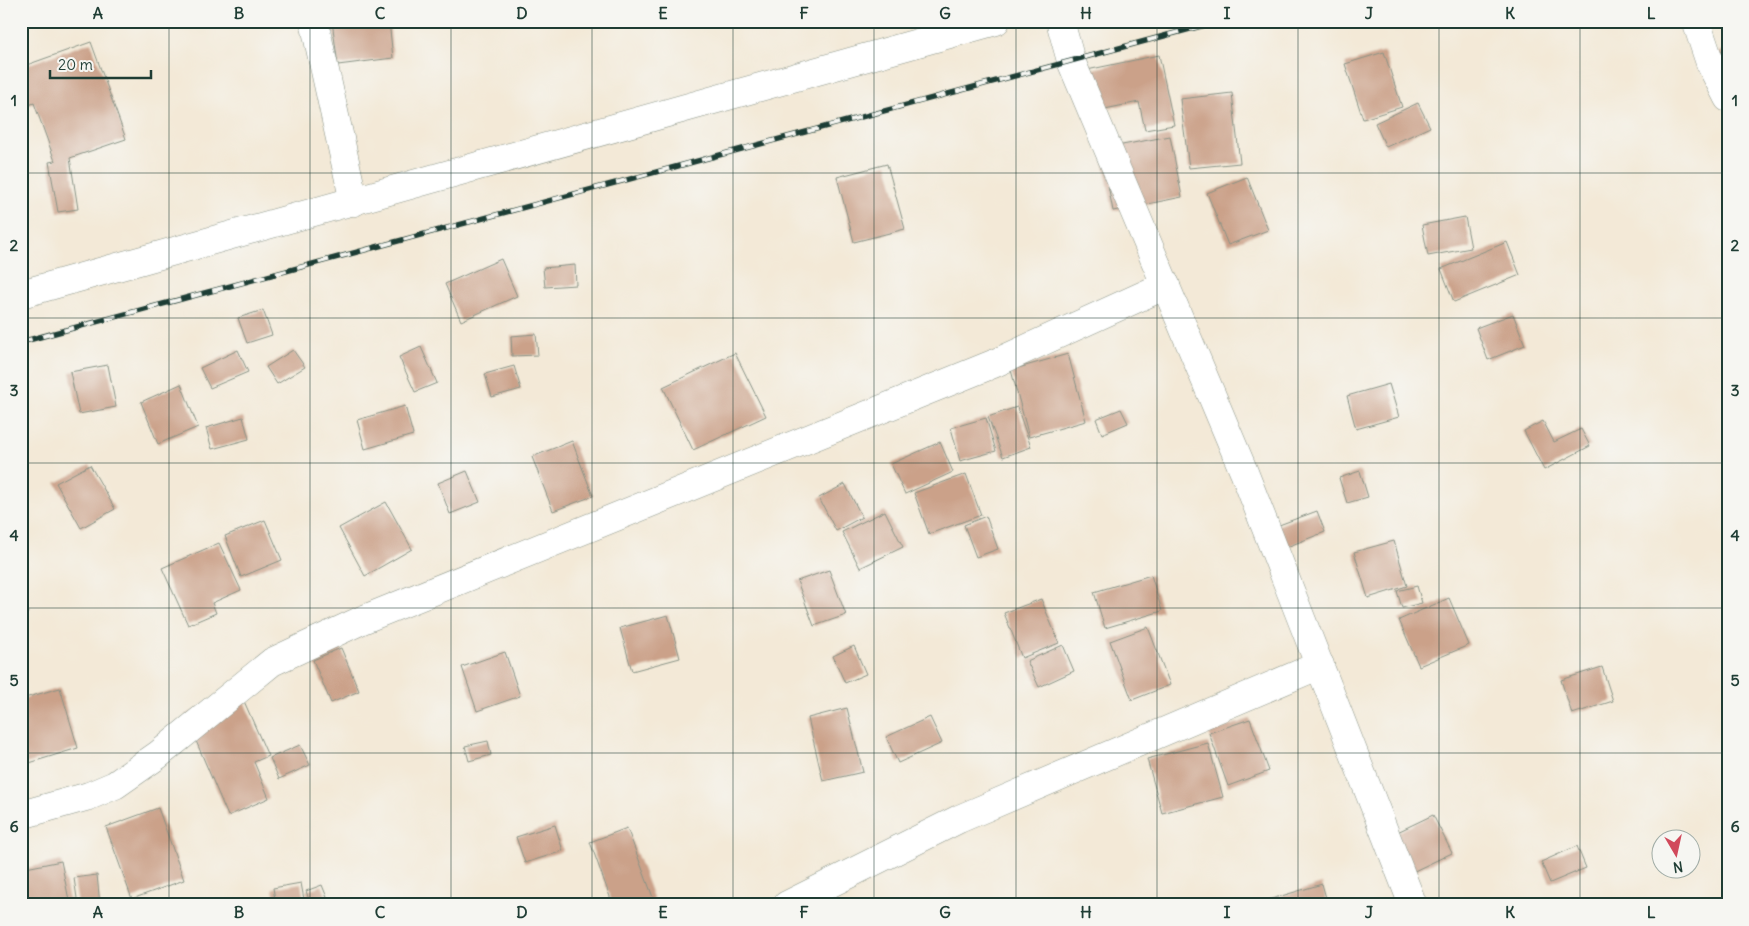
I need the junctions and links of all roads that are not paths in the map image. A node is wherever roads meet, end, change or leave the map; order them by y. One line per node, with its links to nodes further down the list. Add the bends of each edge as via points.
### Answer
1 (314, 21): 6 (street)
2 (996, 21): 6 (street)
3 (1060, 21): 7 (street, via 1071,61)
4 (1696, 21): 5 (street, via 1710,63)
5 (1728, 98)
6 (354, 202): 8 (street)
7 (1166, 285): 9 (street); 10 (street, via 993,364 353,624 272,662 158,755 115,785 89,796)
8 (21, 294)
9 (1320, 664): 11 (street, via 959,819); 12 (street)
10 (21, 815)
11 (787, 905)
12 (1413, 905)

